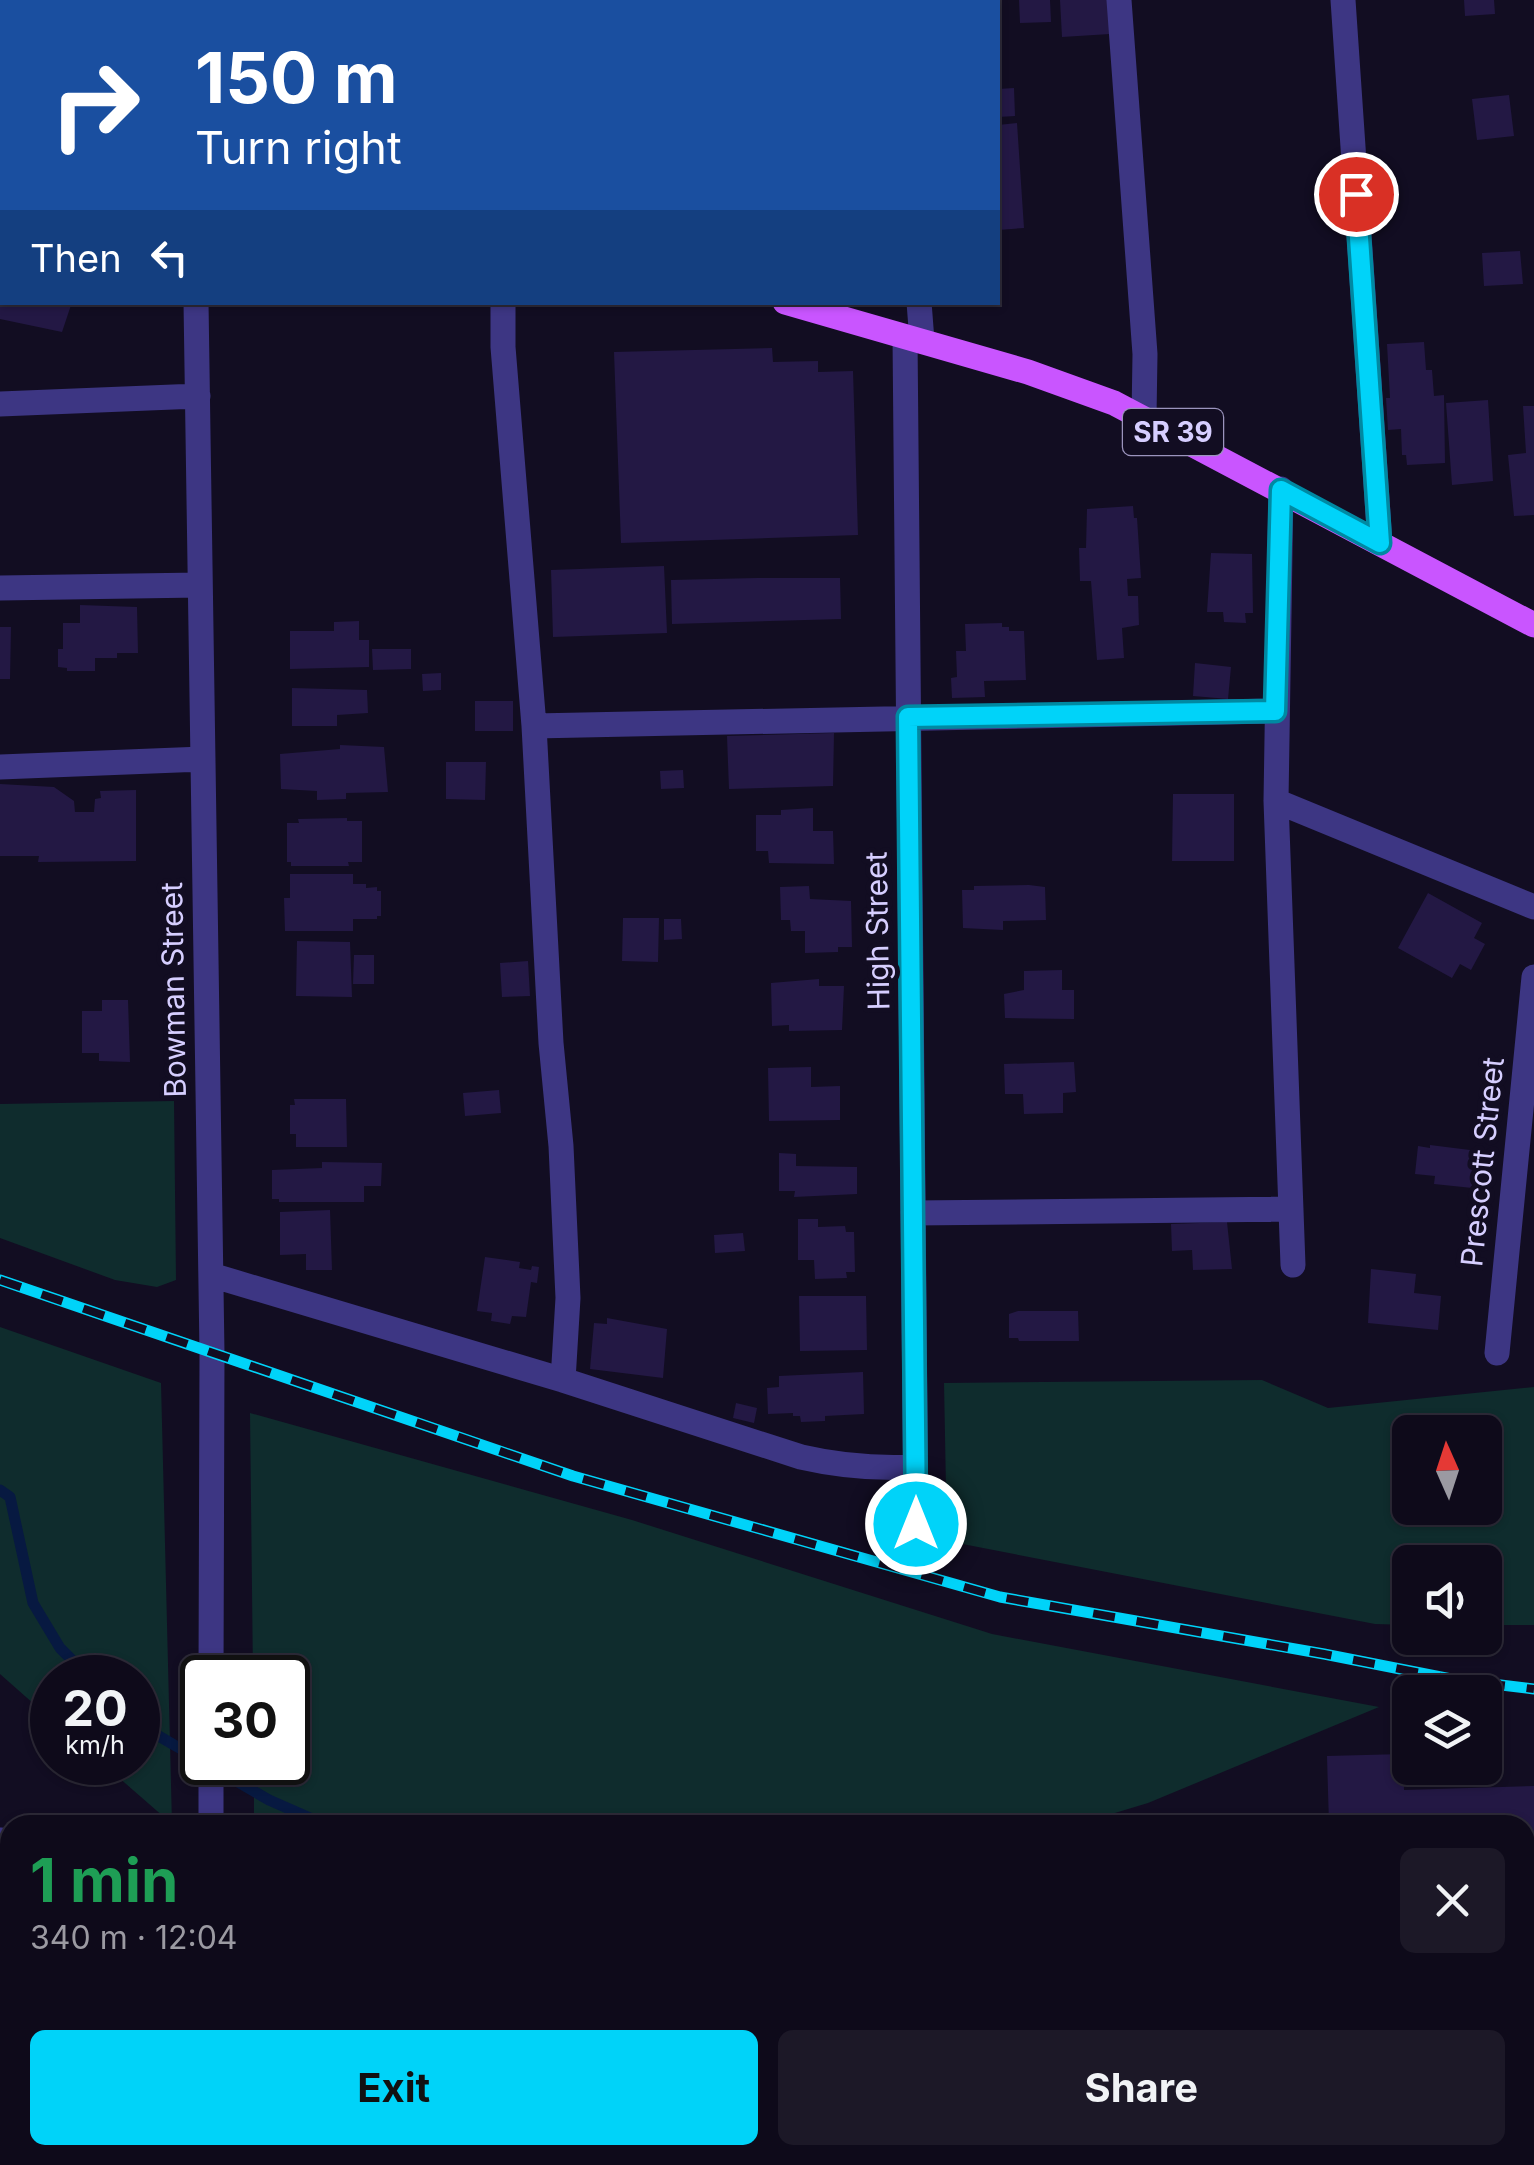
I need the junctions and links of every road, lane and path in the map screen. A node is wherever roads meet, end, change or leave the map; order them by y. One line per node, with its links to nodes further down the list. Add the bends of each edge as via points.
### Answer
1 (1119, 0): 10 (street)
2 (1343, 0): 12 (street)
3 (196, 305): 8 (street, Bowman Street)
4 (503, 305): 18 (street)
5 (795, 305): 7 (main road, SR 39)
6 (919, 305): 7 (street, High Street)
7 (914, 339): 10 (main road, SR 39); 17 (street, High Street)
8 (198, 396): 9 (street); 13 (street, Bowman Street)
9 (0, 404)
10 (1144, 417): 11 (main road, SR 39)
11 (1281, 490): 12 (main road, SR 39); 16 (street)
12 (1380, 543): 15 (main road, SR 39)
13 (200, 585): 14 (street); 19 (street, Bowman Street)
14 (0, 588)
15 (1534, 625)
16 (1275, 711): 17 (street); 21 (street)
17 (908, 717): 18 (street); 25 (street, High Street)
18 (534, 726): 29 (street, via 566,1236)
19 (203, 759): 20 (street); 27 (street, Bowman Street)
20 (0, 768)
21 (1276, 801): 22 (street); 24 (street)
22 (1534, 907)
23 (1534, 977): 28 (street, Prescott Street)
24 (1291, 1208): 25 (street); 26 (street)
25 (913, 1213): 30 (street, High Street)
26 (1293, 1265)
27 (211, 1275): 29 (street); 32 (street, Bowman Street)
28 (1497, 1352)
29 (563, 1380): 30 (street, via 801,1457 852,1467)
30 (915, 1467): 31 (street, High Street)
31 (916, 1524)
32 (210, 1655)
33 (210, 1785): 34 (street)
34 (211, 1815)

